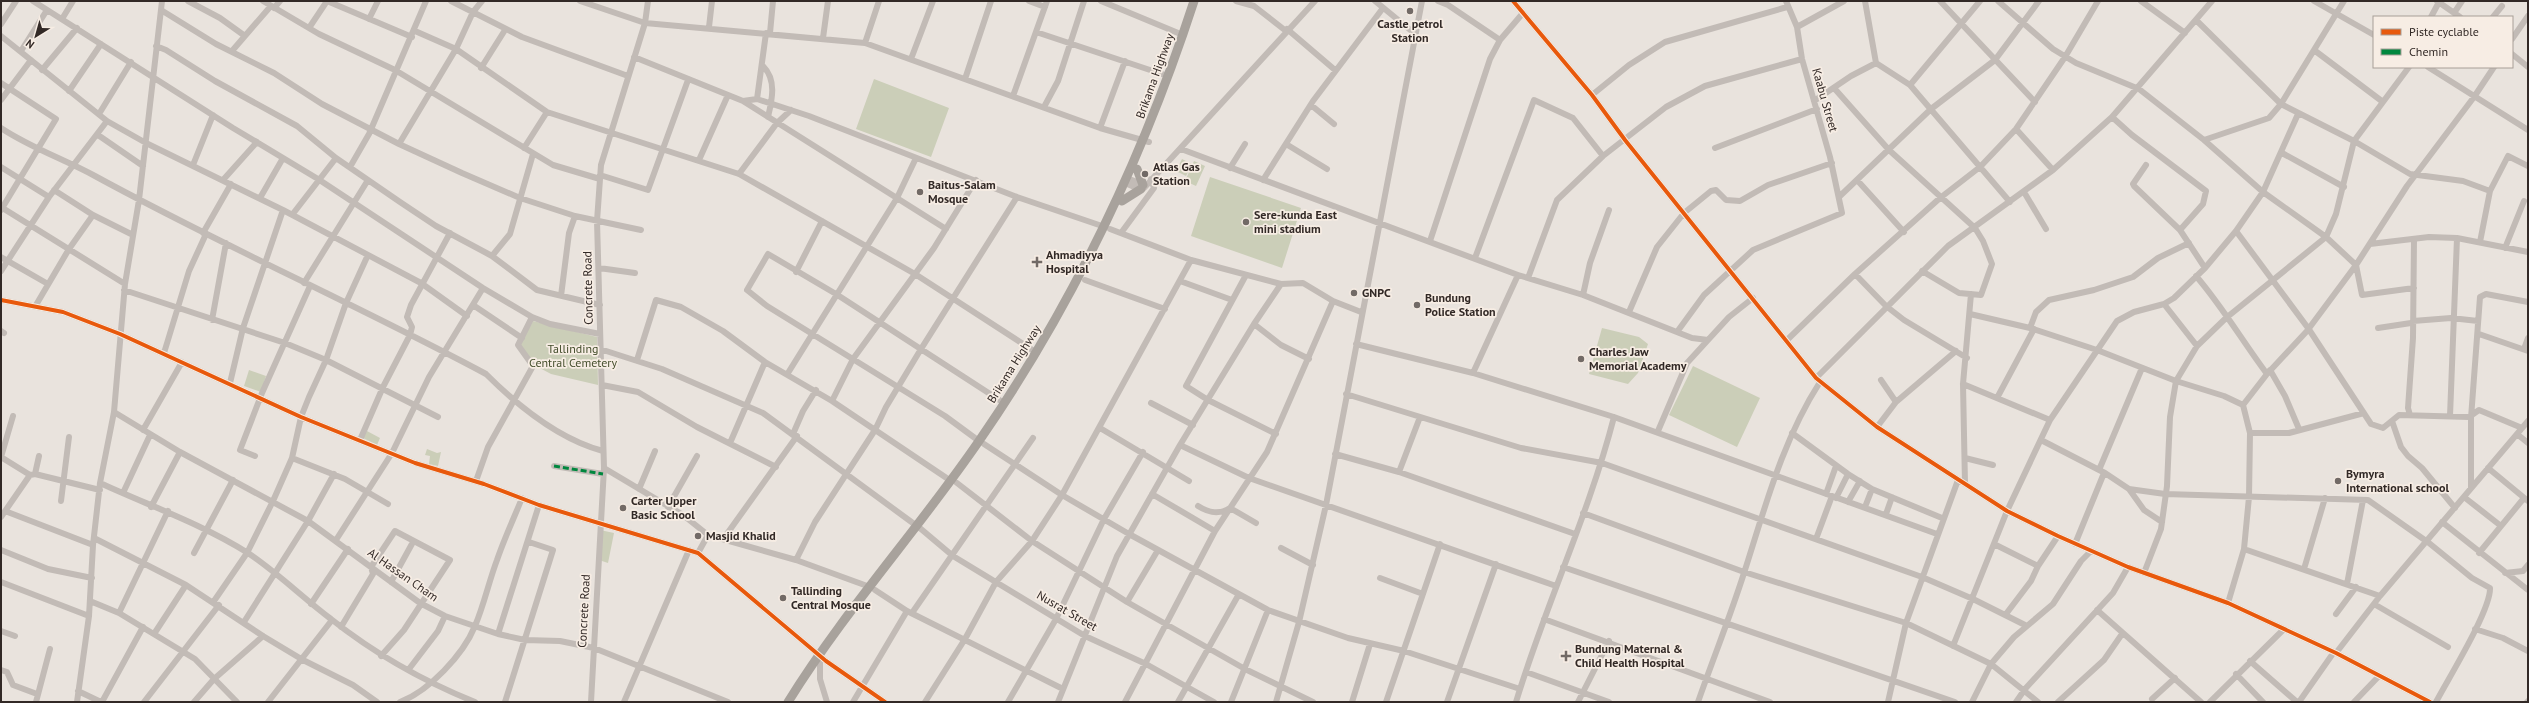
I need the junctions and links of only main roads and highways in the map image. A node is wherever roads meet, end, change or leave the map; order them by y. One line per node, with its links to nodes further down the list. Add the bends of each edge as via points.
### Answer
1 (1194, 1): 3 (highway, Brikama Highway)
2 (1200, 1): 3 (highway, Brikama Highway)
3 (1146, 141): 4 (highway, Brikama Highway); 5 (highway, Brikama Highway)
4 (1137, 169): 5 (highway, Brikama Highway); 6 (highway, via 1143,186)
5 (1128, 182): 6 (highway, Brikama Highway); 7 (highway, Brikama Highway)
6 (1122, 201): 7 (highway, Brikama Highway)
7 (1107, 228): 8 (highway, Brikama Highway, via 1037,353); 8 (highway, Brikama Highway, via 1085,280 1033,369)
8 (982, 442): 9 (highway, Brikama Highway)
9 (821, 658): 10 (highway, Brikama Highway); 11 (highway, Brikama Highway)
10 (788, 702)
11 (795, 702)

